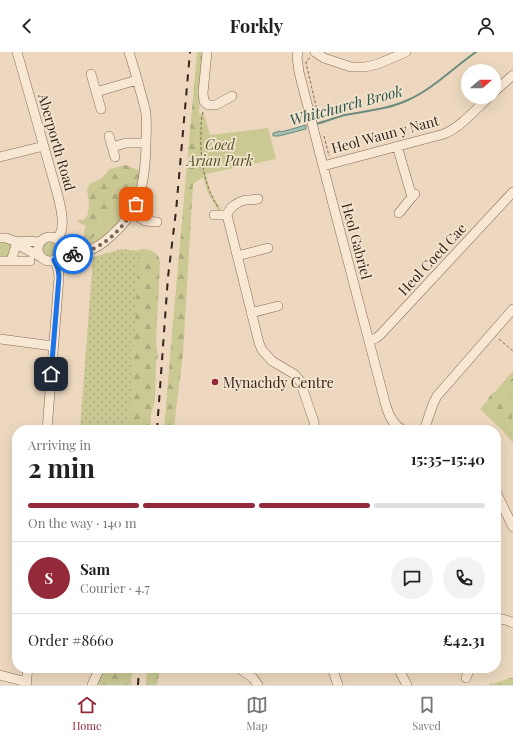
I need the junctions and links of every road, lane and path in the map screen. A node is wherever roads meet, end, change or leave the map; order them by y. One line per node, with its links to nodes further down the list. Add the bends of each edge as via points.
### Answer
1 (17, 52): 19 (street, Aberporth Road)
2 (129, 52): 9 (street)
3 (207, 52): 13 (street, via 203,93)
4 (298, 52): 24 (street, Heol Gabriel, via 299,72)
5 (406, 52): 6 (street, via 365,67 351,67)
6 (316, 53): 16 (path, via 306,63)
7 (91, 74): 11 (street)
8 (513, 75): 10 (street)
9 (137, 80): 11 (street); 18 (street, via 146,115)
10 (501, 86)
11 (96, 92): 15 (street)
12 (232, 96): 13 (street, via 216,105)
13 (206, 104): 29 (path, via 201,118 202,162 206,183)
14 (482, 104): 20 (street, Heol Waun y Nant, via 449,132)
15 (101, 109)
16 (318, 111)
17 (109, 136): 21 (street)
18 (146, 143): 21 (street, via 126,143); 27 (street, via 140,195)
19 (44, 146): 22 (street); 32 (street, Aberporth Road, via 61,212 62,227)
20 (397, 146): 24 (street, Heol Waun y Nant); 28 (street, via 414,195)
21 (112, 147): 23 (street)
22 (0, 156)
23 (115, 157)
24 (323, 166): 48 (street, Heol Gabriel)
25 (513, 192): 48 (street, Heol Coed Cae, via 380,335)
26 (258, 199): 29 (street, via 237,203)
27 (131, 212): 30 (street, via 145,222); 36 (street, via 117,231 93,249 71,254)
28 (399, 213)
29 (221, 215): 37 (street)
30 (157, 222)
31 (0, 238): 33 (street)
32 (56, 239): 34 (street, via 49,237); 36 (street, via 61,244)
33 (17, 242): 34 (street); 38 (street); 41 (street)
34 (40, 242): 38 (street, via 38,251)
35 (268, 248): 37 (street)
36 (61, 252): 39 (street)
37 (237, 256): 45 (street)
38 (41, 257): 39 (street)
39 (54, 260): 49 (street, via 59,277)
40 (0, 261): 41 (street)
41 (12, 261): 42 (street)
42 (30, 261)
43 (278, 306): 45 (street)
44 (513, 309): 46 (street)
45 (251, 313): 54 (street, via 262,350 272,361 294,374 300,381)
46 (493, 333): 50 (path); 56 (street, via 437,396)
47 (0, 339): 49 (street)
48 (369, 341): 55 (street, Heol Gabriel, via 388,413)
49 (53, 346): 53 (street)
50 (513, 351)
51 (513, 379): 52 (path)
52 (511, 381)
53 (47, 425)
54 (314, 425)
55 (395, 425)
56 (426, 425)
57 (501, 502): 58 (street)
58 (513, 527)
59 (501, 619): 60 (street)
60 (513, 623)
61 (27, 673): 70 (street)
62 (98, 673): 72 (street)
63 (246, 673): 71 (street)
64 (255, 673): 71 (street)
65 (334, 673): 73 (street)
66 (400, 673): 74 (street)
67 (468, 673): 69 (street)
68 (0, 675): 70 (street)
69 (466, 678)
70 (26, 684)
71 (258, 684)
72 (92, 685)
73 (338, 685)
74 (406, 685)

